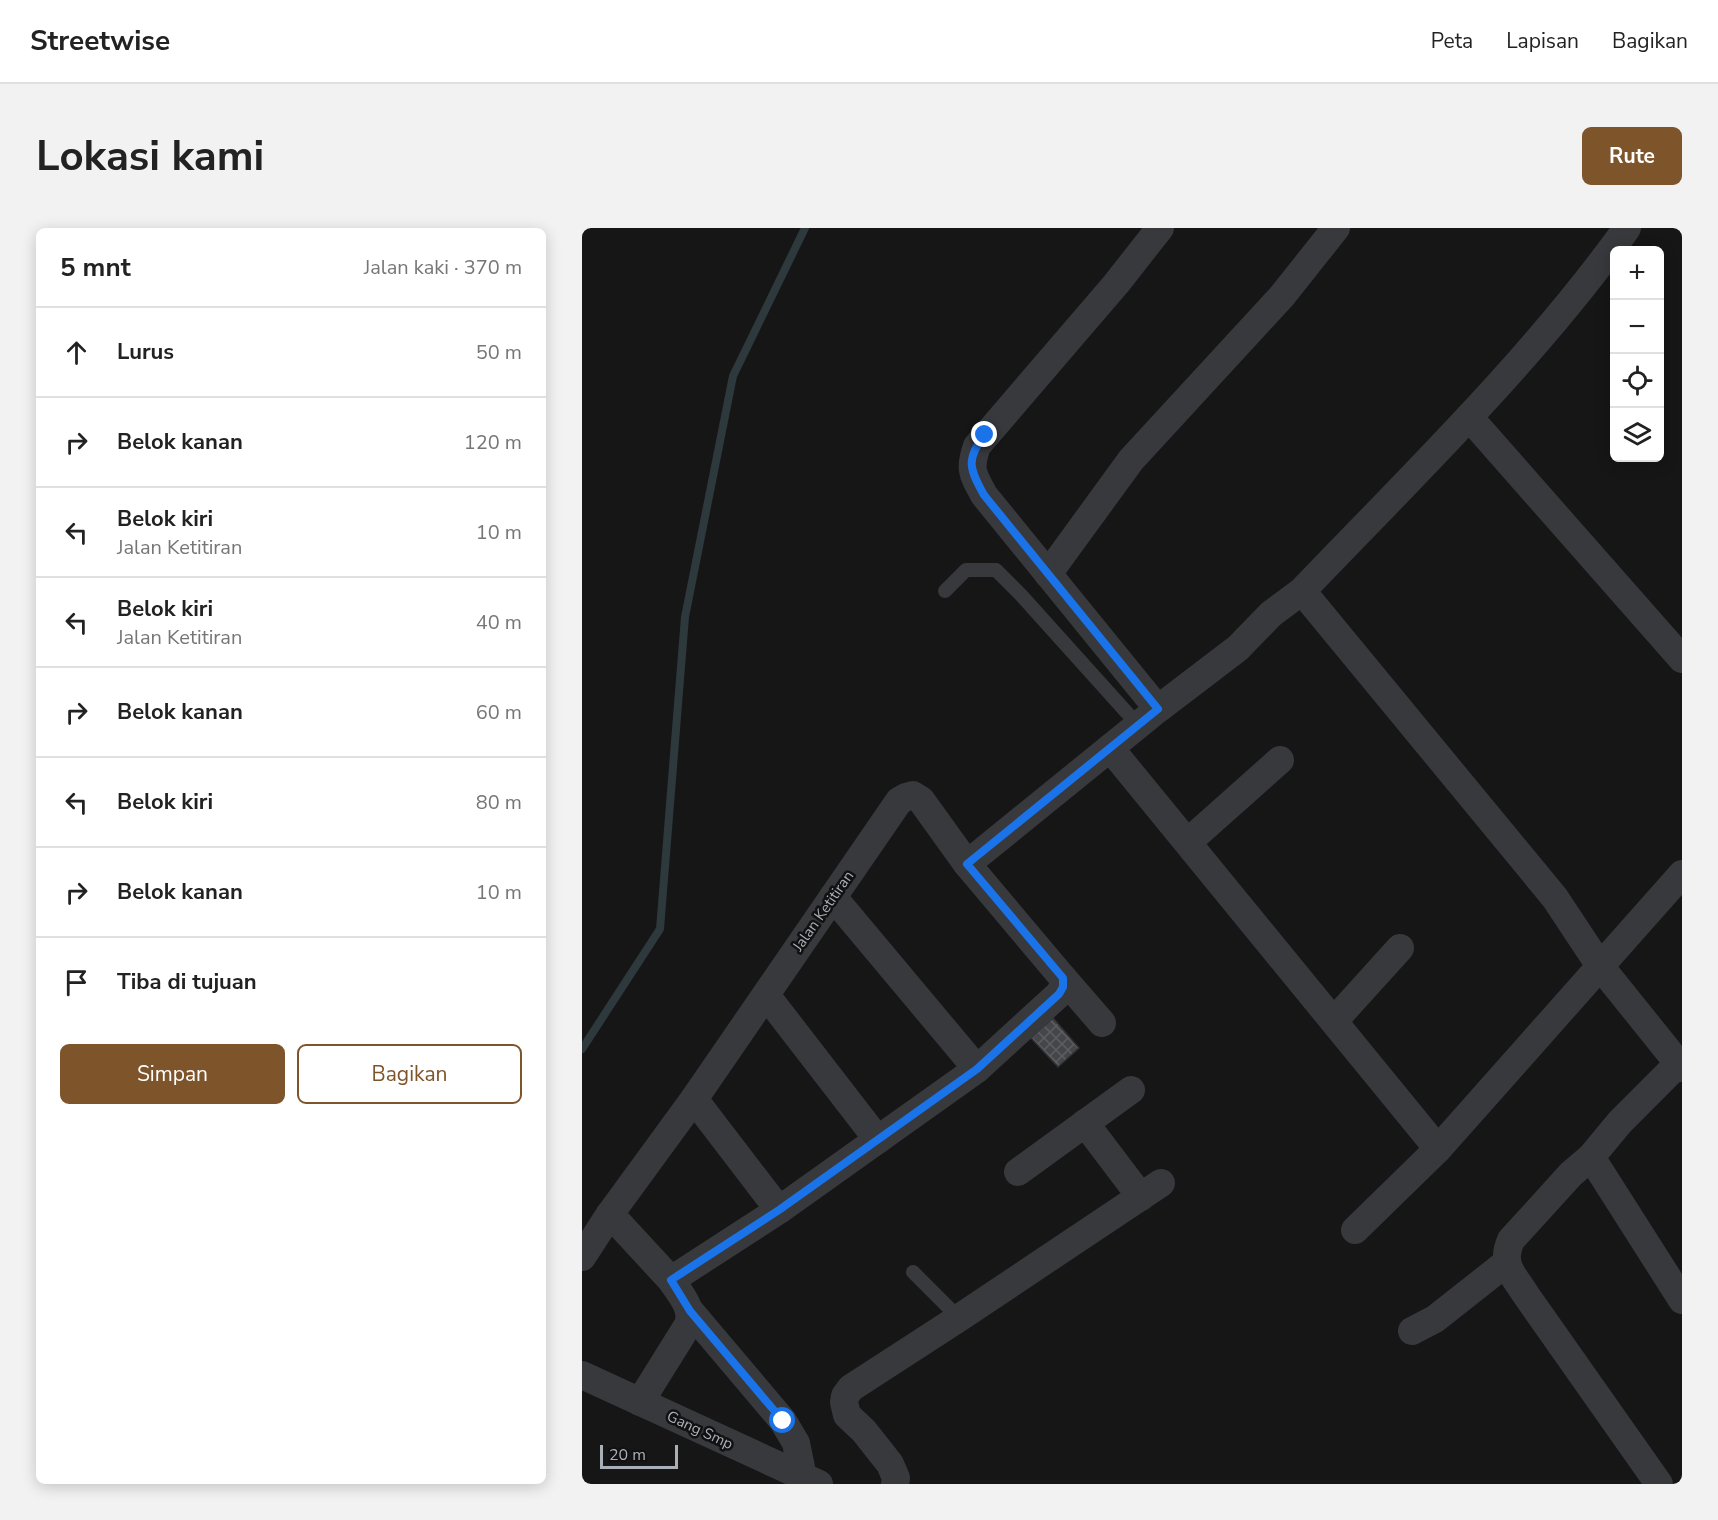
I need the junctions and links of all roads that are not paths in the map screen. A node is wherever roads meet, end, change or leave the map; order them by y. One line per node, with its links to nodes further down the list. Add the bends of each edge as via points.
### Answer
1 (1160, 228): 5 (street, via 977,446 971,463 984,495)
2 (1336, 228): 5 (street, via 1282,296 1131,460)
3 (1627, 228): 4 (street, via 1502,382)
4 (1468, 417): 7 (street); 8 (street)
5 (1048, 574): 9 (street)
6 (945, 591): 9 (lane, via 966,570 996,570)
7 (1302, 591): 9 (street, via 1271,614 1238,648); 17 (street, via 1555,898)
8 (1682, 659)
9 (1148, 717): 10 (street)
10 (1110, 748): 12 (street); 13 (street)
11 (1280, 760): 12 (street)
12 (1188, 843): 20 (street)
13 (967, 864): 15 (street, Jalan Ketitiran, via 914,795 899,801); 18 (street, Jalan Ketitiran)
14 (1682, 874): 17 (street)
15 (833, 897): 19 (street, Jalan Ketitiran); 23 (street)
16 (1400, 948): 20 (street)
17 (1600, 966): 22 (street); 28 (street)
18 (1063, 978): 21 (street, Jalan Ketitiran); 23 (street, via 1059,994)
19 (766, 995): 25 (street, Jalan Ketitiran); 27 (street)
20 (1334, 1021): 28 (street)
21 (1102, 1023)
22 (1681, 1064): 29 (street, via 1620,1122)
23 (977, 1069): 27 (street)
24 (1131, 1090): 26 (street)
25 (694, 1099): 31 (street); 32 (street, Jalan Ketitiran)
26 (1085, 1123): 30 (street); 40 (street, via 1151,1190)
27 (878, 1140): 31 (street)
28 (1438, 1149): 33 (street)
29 (1591, 1157): 35 (street, via 1511,1240); 38 (street)
30 (1018, 1172)
31 (779, 1210): 37 (street)
32 (610, 1214): 34 (street, Jalan Ketitiran); 37 (street)
33 (1355, 1230)
34 (582, 1257)
35 (1506, 1263): 41 (street, via 1435,1319); 45 (street)
36 (913, 1272): 40 (lane)
37 (671, 1280): 39 (street)
38 (1682, 1300)
39 (690, 1311): 43 (street, via 688,1325); 44 (street, via 783,1421)
40 (959, 1318): 46 (street, via 850,1388 844,1396 847,1415 890,1464)
41 (1412, 1331)
42 (582, 1375): 43 (street, Gang Smp)
43 (640, 1402): 44 (street, Gang Smp)
44 (811, 1480)
45 (1649, 1480)
46 (895, 1484)

